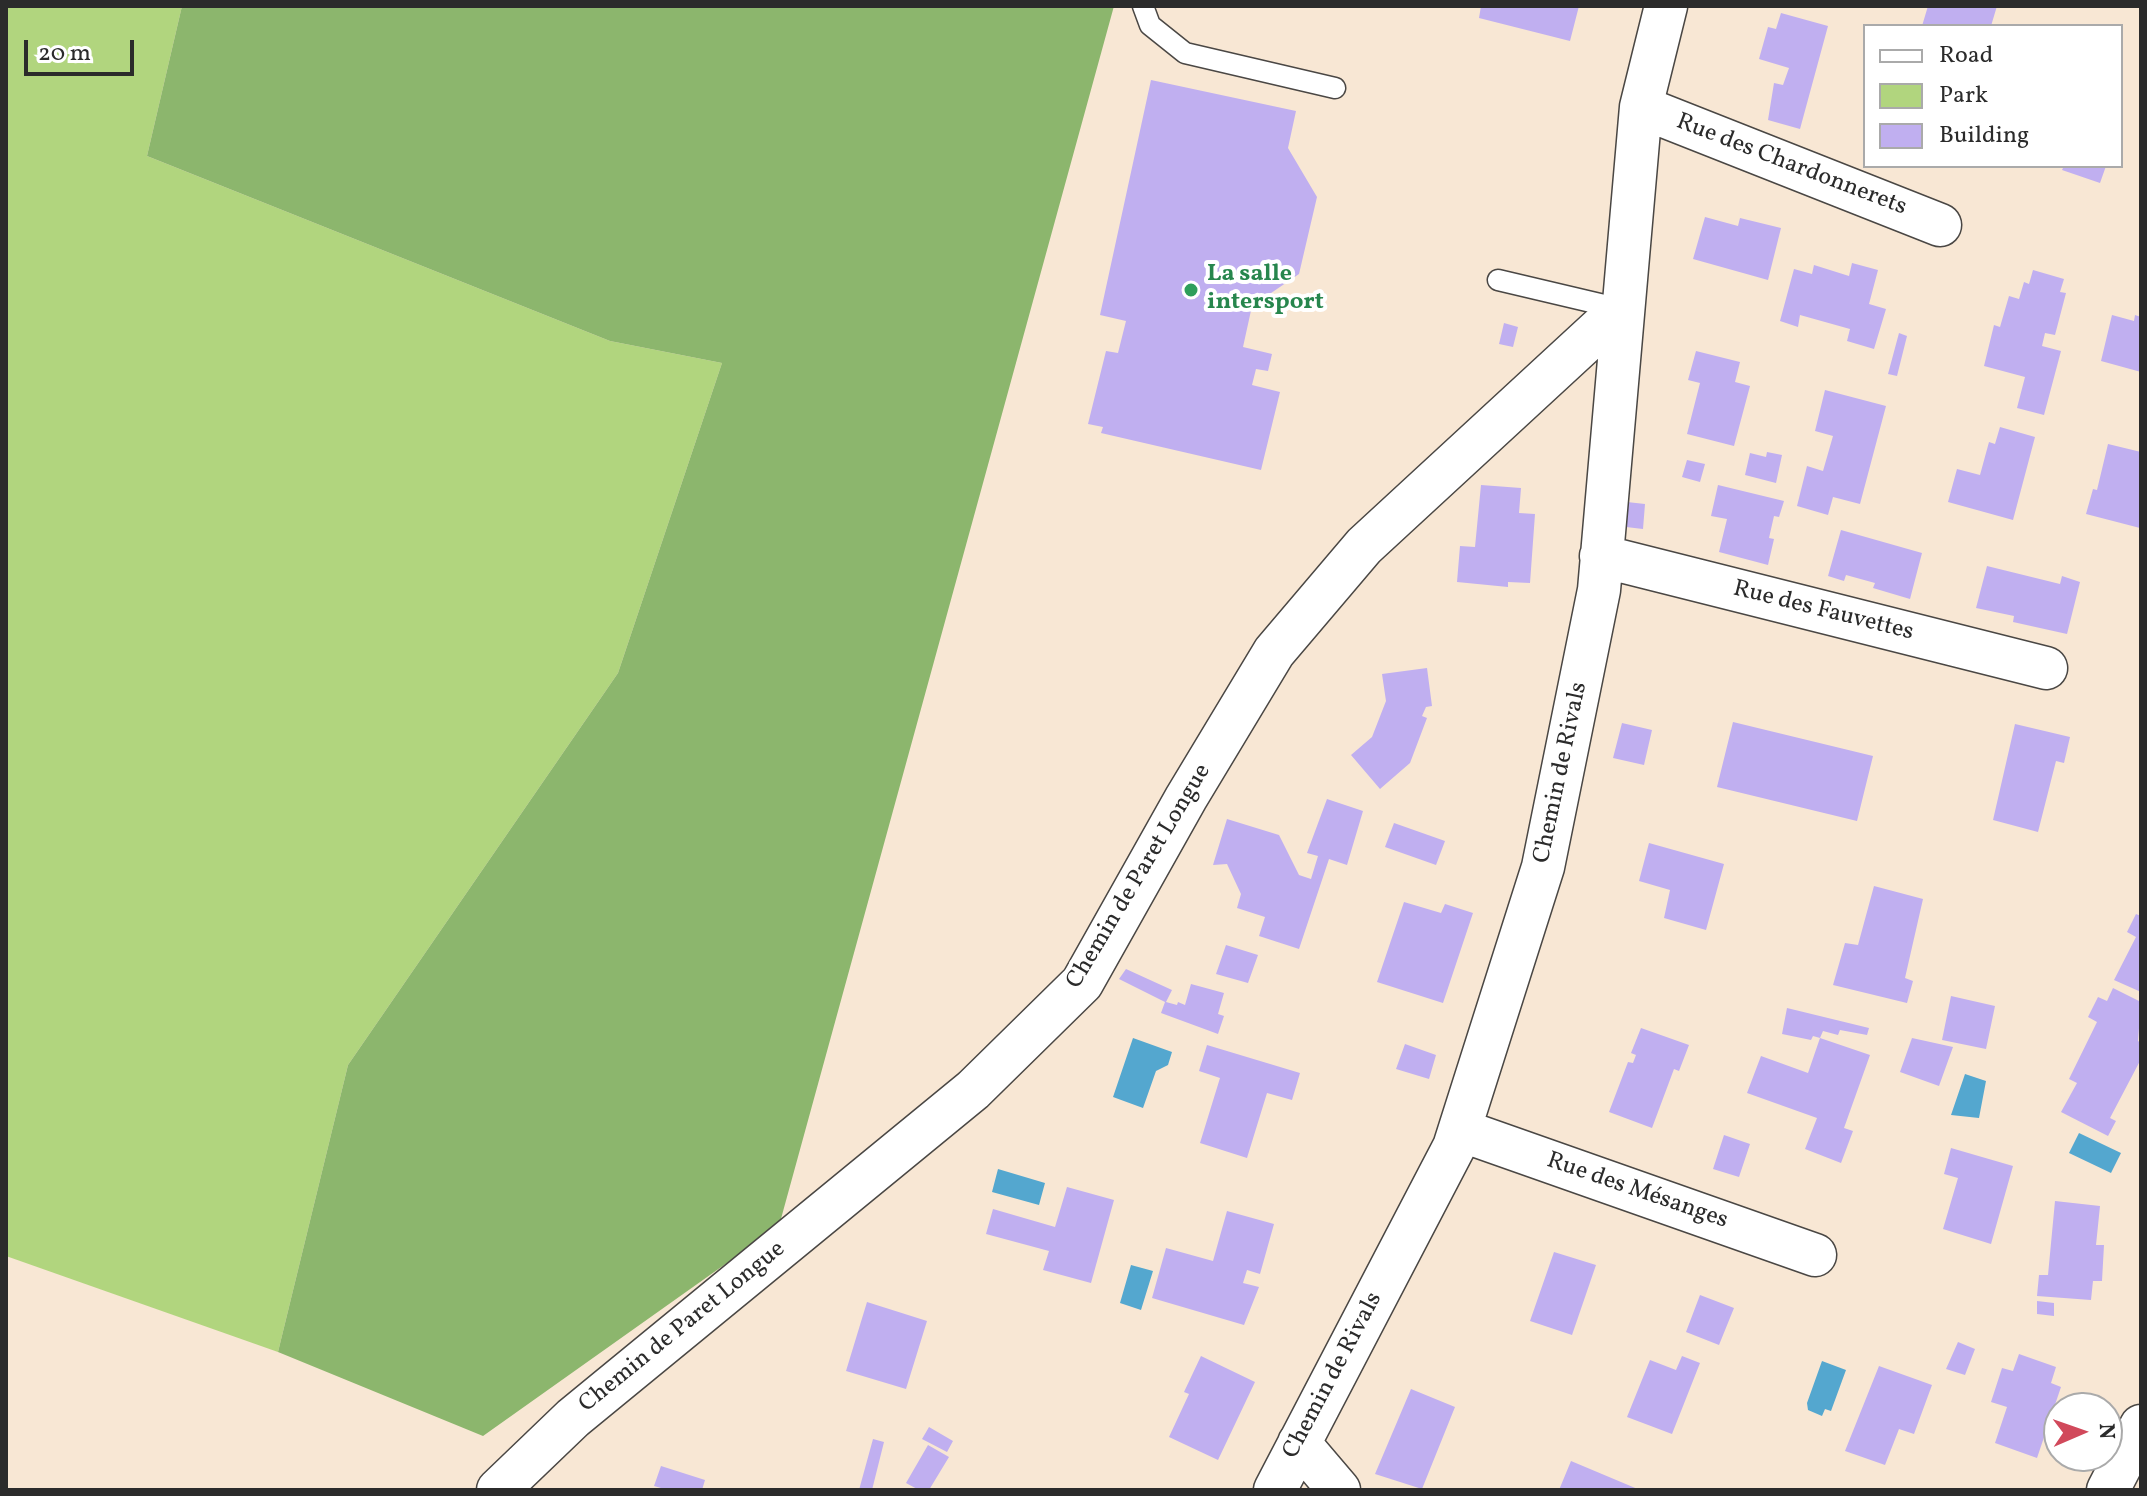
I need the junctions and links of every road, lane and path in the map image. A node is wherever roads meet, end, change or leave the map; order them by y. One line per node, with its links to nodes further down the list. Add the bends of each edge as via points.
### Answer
1 (1143, 6): 3 (lane, via 1150,25 1185,53)
2 (1666, 6): 4 (street, Chemin de Rivals)
3 (1335, 88)
4 (1641, 107): 5 (street, Rue des Chardonnerets); 7 (street, Chemin de Rivals)
5 (1940, 225)
6 (1498, 280): 7 (lane)
7 (1621, 309): 8 (street, Chemin de Rivals); 14 (street, Chemin de Paret Longue, via 1364,546 1274,652 1082,983 973,1090 573,1418)
8 (1601, 556): 9 (street, Rue des Fauvettes); 10 (street, Chemin de Rivals, via 1599,590 1543,867)
9 (2046, 668)
10 (1460, 1130): 11 (street, Rue des Mésanges); 13 (street, Chemin de Rivals)
11 (1815, 1255)
12 (2141, 1426): 17 (street)
13 (1299, 1443): 15 (street, Chemin de Rivals); 16 (street)
14 (498, 1490)
15 (1275, 1490)
16 (1339, 1490)
17 (2108, 1490)

